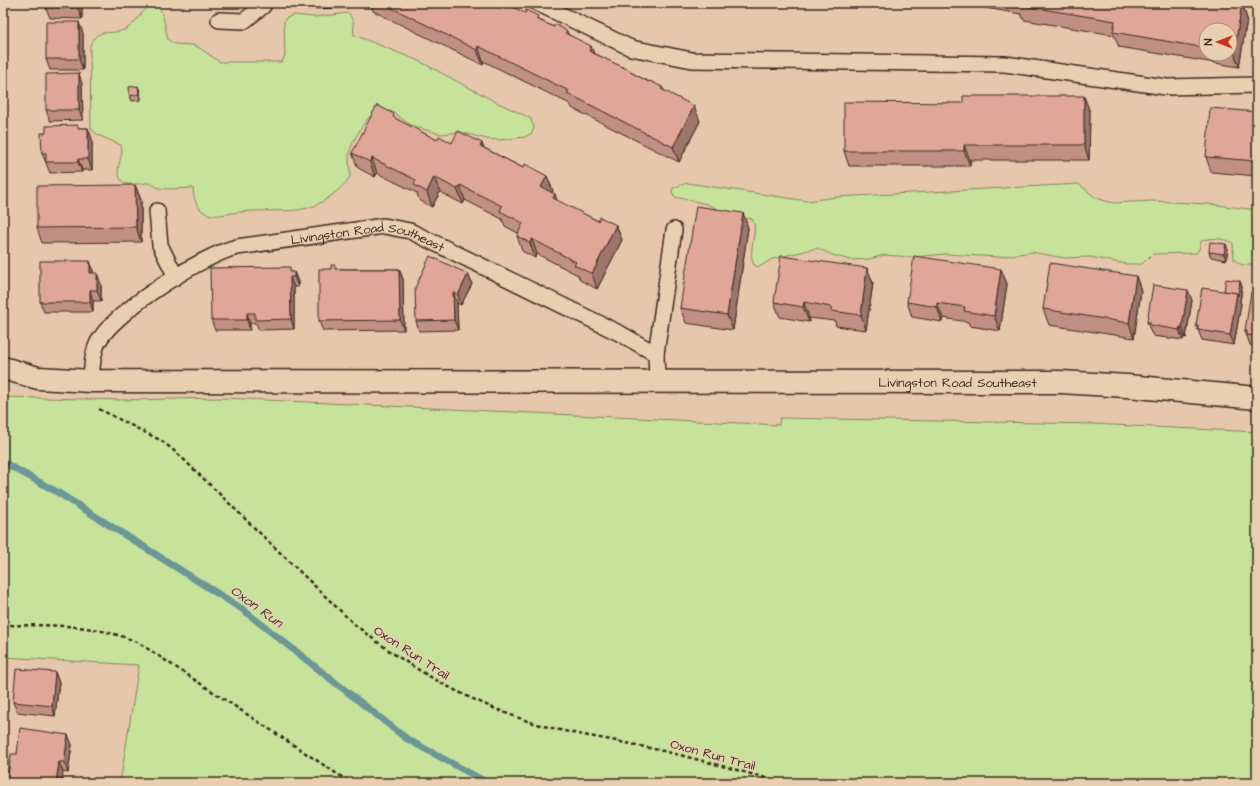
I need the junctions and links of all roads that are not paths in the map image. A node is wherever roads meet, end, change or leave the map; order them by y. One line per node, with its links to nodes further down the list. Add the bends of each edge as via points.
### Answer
1 (263, 3): 3 (lane, via 263,6 244,21)
2 (537, 3): 4 (lane, via 631,48 692,60 1005,64 1166,87)
3 (219, 20)
4 (1257, 85)
5 (157, 211): 7 (lane, via 160,245)
6 (674, 230): 8 (lane)
7 (176, 277): 8 (lane, Livingston Road Southeast, via 237,246 394,226 410,231 621,334); 10 (lane, Livingston Road Southeast, via 132,305 98,341)
8 (656, 354): 11 (lane)
9 (3, 368): 10 (street, Livingston Road Southeast, via 38,378)
10 (91, 381): 11 (street, Livingston Road Southeast)
11 (657, 382): 12 (street, Livingston Road Southeast, via 1061,382)
12 (1257, 398)

